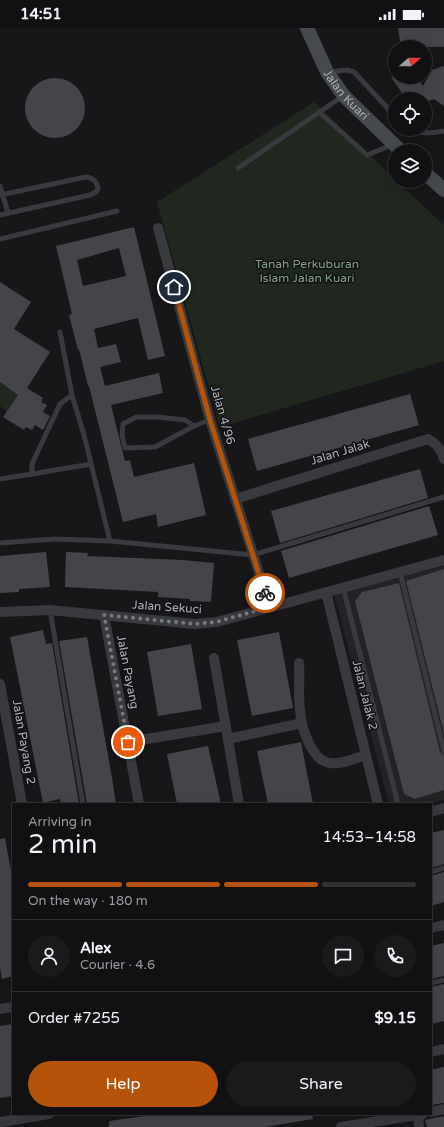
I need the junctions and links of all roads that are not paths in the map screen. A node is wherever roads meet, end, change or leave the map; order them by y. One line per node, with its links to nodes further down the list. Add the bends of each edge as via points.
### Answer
1 (307, 28): 2 (street, Jalan Kuari)
2 (327, 72): 3 (street, Jalan Kuari); 4 (lane, via 354,72)
3 (344, 96): 5 (lane); 8 (street, Jalan Kuari)
4 (388, 108)
5 (319, 112): 9 (lane, via 367,155); 10 (lane)
6 (444, 131): 7 (lane)
7 (432, 133)
8 (393, 144)
9 (388, 150)
10 (238, 168)
11 (432, 179): 13 (street)
12 (0, 186): 14 (lane)
13 (444, 190)
14 (1, 195): 16 (lane); 16 (lane, via 86,177 97,184 98,189 90,195)
15 (117, 211): 19 (lane)
16 (8, 213): 17 (lane)
17 (0, 215)
18 (158, 228): 22 (street, Jalan 4/96)
19 (0, 239)
20 (60, 332): 21 (lane)
21 (72, 395): 25 (lane); 26 (lane, via 60,404 32,464)
22 (210, 420): 23 (lane); 29 (street, Jalan 4/96)
23 (194, 426): 23 (lane, via 155,447 125,448 122,435 122,424 136,417 185,420)
24 (444, 458): 29 (street, Jalan Jalak, via 436,444 428,439)
25 (91, 464): 26 (lane); 30 (lane)
26 (32, 474): 27 (lane)
27 (0, 479)
28 (444, 497): 32 (lane)
29 (235, 499): 32 (street, Jalan 4/96)
30 (110, 541): 31 (lane, via 55,539); 32 (lane)
31 (0, 543)
32 (253, 555): 37 (street, Jalan 4/96)
33 (444, 560): 34 (street, Jalan Sekuci)
34 (400, 572): 35 (street, Jalan Sekuci); 48 (lane)
35 (344, 587): 36 (street, Jalan Sekuci); 55 (lane)
36 (326, 592): 37 (street, Jalan Sekuci); 49 (street, Jalan Jalak 2)
37 (270, 607): 40 (street, Jalan Sekuci, via 216,622 195,624)
38 (50, 610): 39 (street, Jalan Sekuci); 40 (street, Jalan Sekuci); 51 (lane)
39 (0, 612)
40 (104, 615): 47 (street, Jalan Payang)
41 (214, 658): 45 (street)
42 (299, 663): 44 (street)
43 (0, 684): 50 (street, Jalan Payang 2)
44 (302, 723): 46 (street); 49 (street, via 311,747 322,761 334,764)
45 (226, 726): 46 (street); 47 (street)
46 (228, 739): 53 (street)
47 (128, 742): 52 (street, Jalan Payang)
48 (444, 751)
49 (366, 755): 54 (street, Jalan Jalak 2)
50 (22, 803)
51 (84, 803)
52 (139, 803)
53 (239, 803)
54 (378, 803)
55 (398, 803)
56 (444, 808): 57 (street)
57 (432, 812)
58 (444, 868): 59 (lane)
59 (432, 872)
60 (444, 925): 61 (street)
61 (432, 928)
62 (444, 980): 63 (lane)
63 (432, 983)
64 (12, 1007): 65 (street)
65 (0, 1009)
66 (444, 1049): 67 (street)
67 (432, 1052)
68 (444, 1109): 69 (street)
69 (432, 1112)
70 (43, 1115): 72 (street)
71 (421, 1115): 73 (street); 74 (street)
72 (0, 1122)
73 (341, 1127)
74 (419, 1127)

